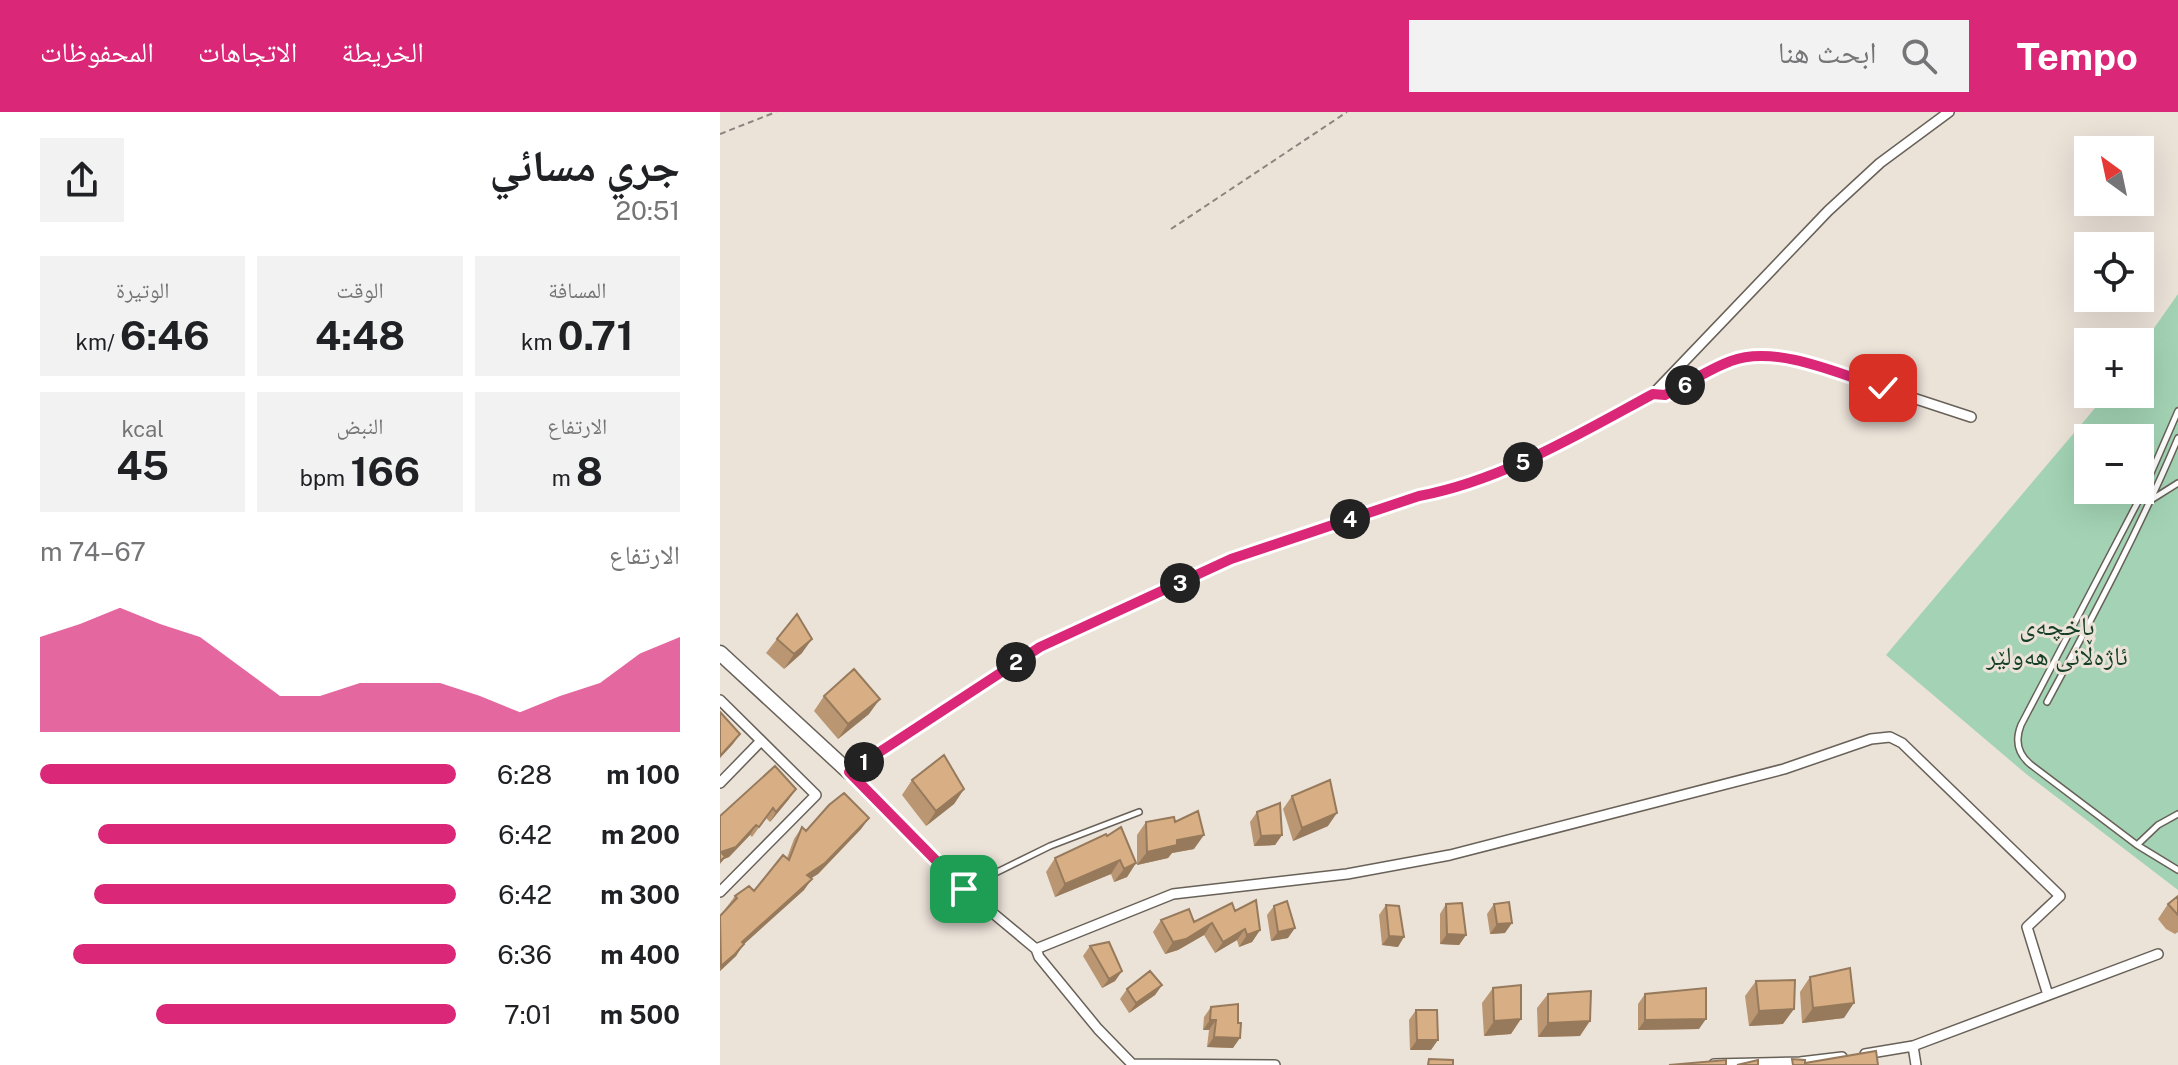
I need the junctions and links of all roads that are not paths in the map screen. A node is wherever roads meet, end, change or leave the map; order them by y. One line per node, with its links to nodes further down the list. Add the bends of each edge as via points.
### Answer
1 (1949, 112): 2 (street, via 1880,163 1828,211)
2 (1653, 394): 4 (street, via 1665,395 1733,360 1782,358); 16 (street, via 1539,456 1231,559 1040,647)
3 (2178, 411): 6 (lane)
4 (1971, 417)
5 (2178, 438): 8 (lane)
6 (2154, 466)
7 (2178, 483): 9 (lane)
8 (2154, 493)
9 (2154, 498)
10 (2137, 504): 20 (lane, via 2017,740 2030,764)
11 (2149, 504): 14 (lane)
12 (720, 653): 16 (street)
13 (720, 700): 15 (street)
14 (2047, 702)
15 (761, 741): 17 (street); 23 (street, via 816,795)
16 (849, 772): 22 (street)
17 (720, 783)
18 (1139, 812): 22 (lane, via 1050,846)
19 (2178, 814): 20 (lane)
20 (2137, 845): 21 (lane)
21 (2177, 870)
22 (964, 889): 24 (street)
23 (720, 892)
24 (1036, 949): 26 (street, via 1173,894 1347,874 1450,855 1890,737 2060,896 2027,927); 28 (street)
25 (2158, 954): 26 (street)
26 (2048, 995): 27 (street)
27 (1913, 1046): 30 (street, via 1800,1062); 31 (street)
28 (1132, 1065): 29 (street)
29 (1275, 1065)
30 (1697, 1065)
31 (1916, 1065)

